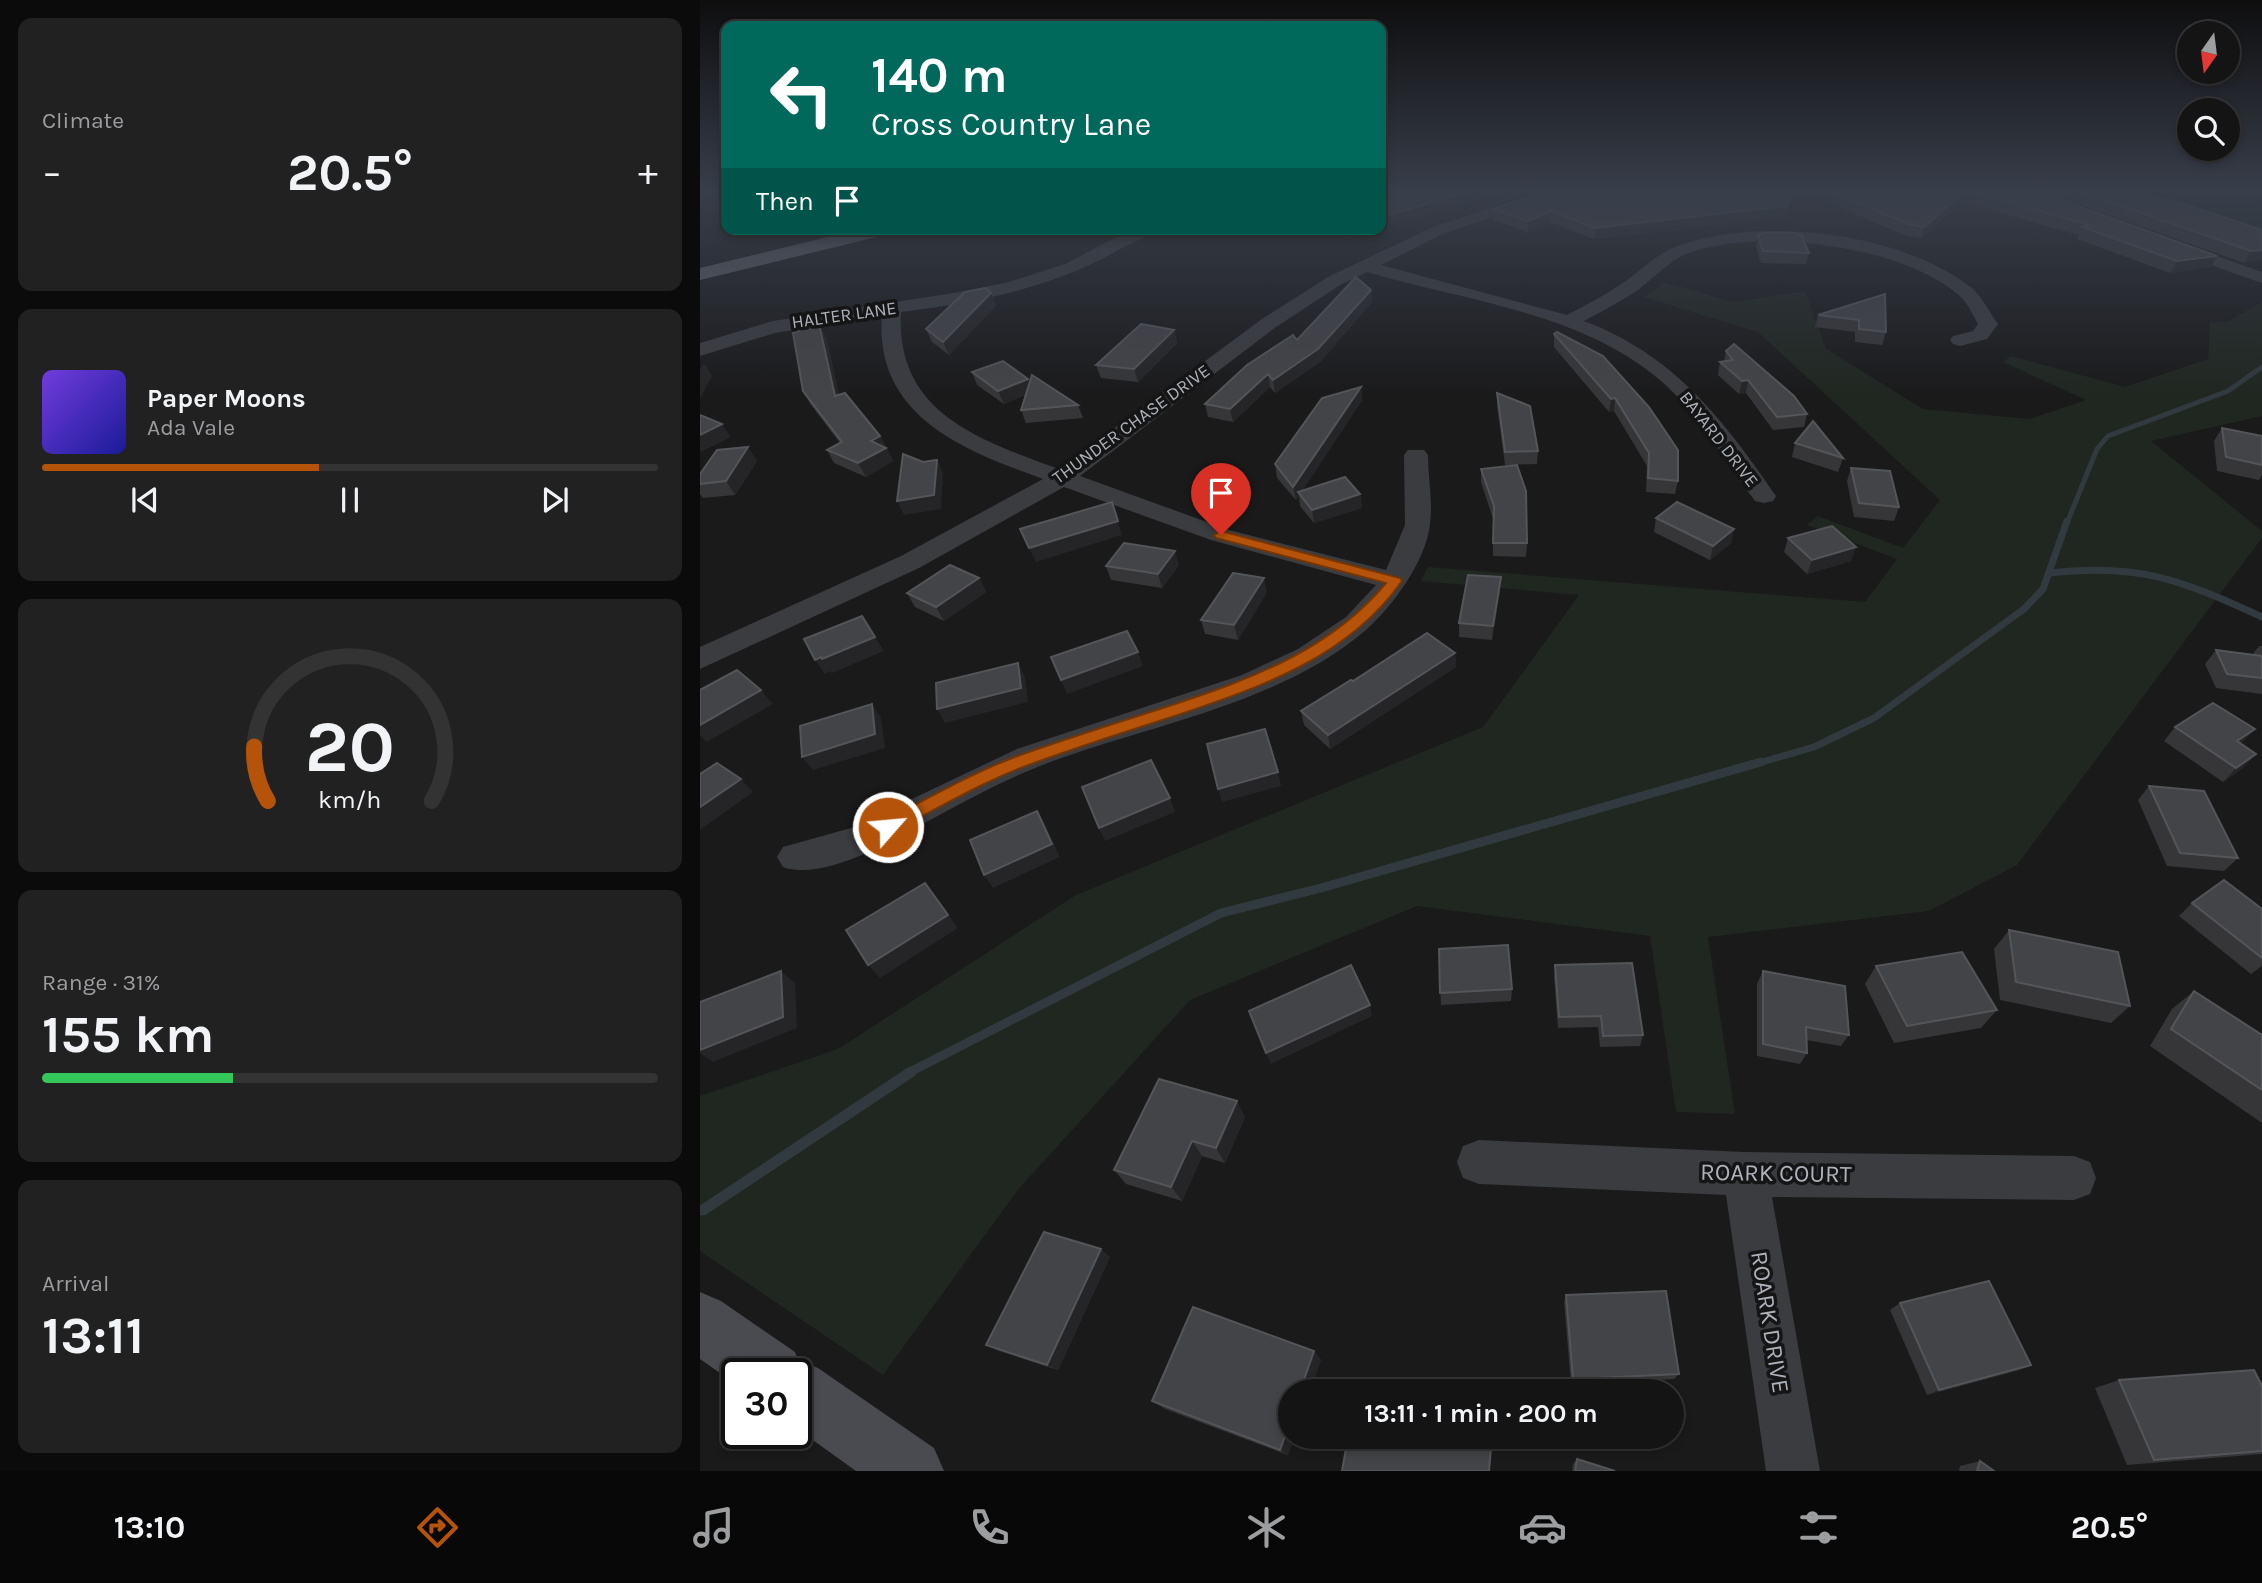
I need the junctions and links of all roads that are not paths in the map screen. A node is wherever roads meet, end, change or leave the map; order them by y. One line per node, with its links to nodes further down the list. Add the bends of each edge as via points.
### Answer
1 (763, 259): 8 (highway)
2 (1088, 259): 10 (street, HALTER LANE, via 1026,283 969,297)
3 (1378, 259): 7 (street, THUNDER CHASE DRIVE)
4 (1665, 259): 11 (street, via 1624,290)
5 (1903, 259): 12 (street, via 1951,280 1975,300 1988,324 1980,335)
6 (2209, 259): 9 (street)
7 (1364, 265): 11 (street, BAYARD DRIVE); 15 (street, THUNDER CHASE DRIVE, via 1269,323)
8 (700, 274)
9 (2262, 278)
10 (892, 307): 13 (street, HALTER LANE, via 791,322); 15 (street, via 891,356 924,408 976,443)
11 (1569, 321): 16 (street, BAYARD DRIVE, via 1626,348 1667,376 1689,397)
12 (1960, 341)
13 (700, 350)
14 (1416, 455): 17 (street, via 1416,532)
15 (1062, 478): 17 (street, via 1221,535); 18 (street, THUNDER CHASE DRIVE, via 910,562)
16 (1764, 496)
17 (1395, 581): 19 (street, via 1348,630 1280,671 1028,759 867,837)
18 (700, 659)
19 (795, 856)
20 (1479, 1162): 21 (street, ROARK COURT)
21 (1744, 1174): 22 (street, ROARK COURT); 27 (street, ROARK DRIVE)
22 (2074, 1178)
23 (700, 1322): 24 (main road)
24 (751, 1358)
25 (812, 1401): 26 (main road)
26 (911, 1471)
27 (1793, 1471)

